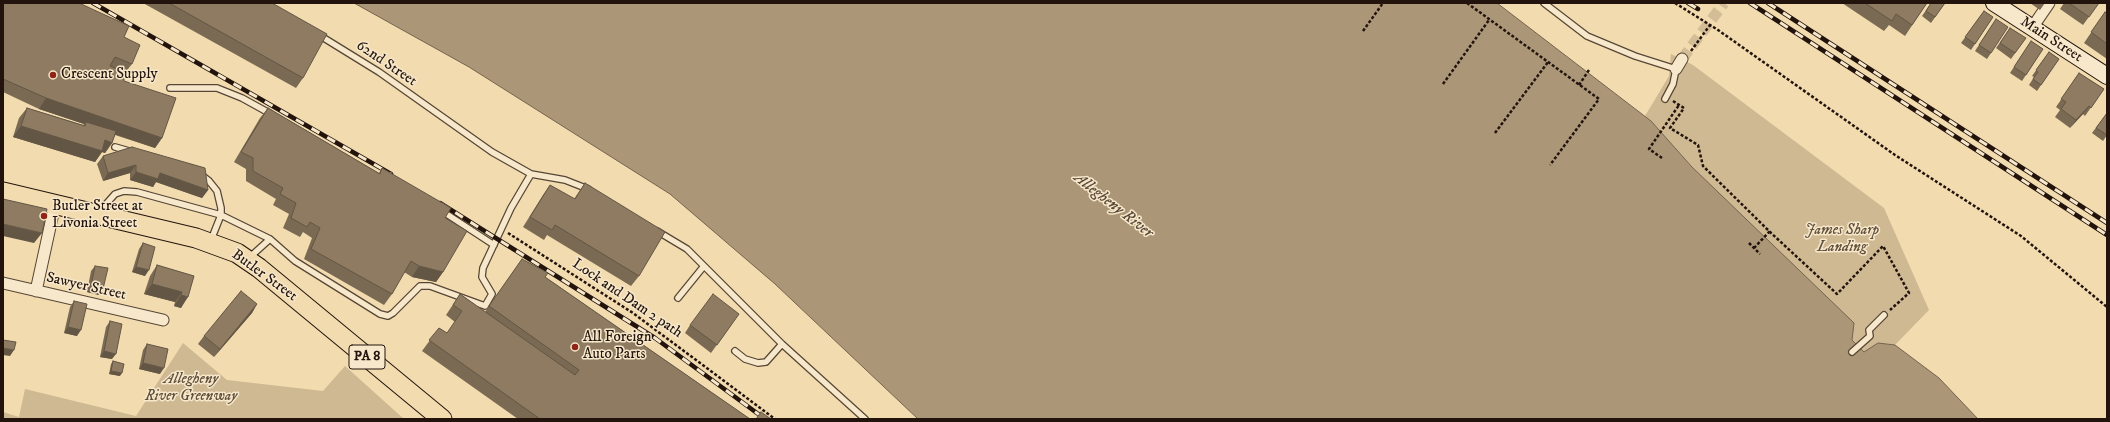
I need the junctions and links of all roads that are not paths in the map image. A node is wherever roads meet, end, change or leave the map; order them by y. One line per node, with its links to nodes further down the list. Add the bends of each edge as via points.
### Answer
1 (1544, 3): 7 (lane, via 1587,36 1635,56)
2 (1994, 3): 4 (main road, Main Street)
3 (2049, 3): 4 (street)
4 (2032, 28): 8 (main road, Main Street)
5 (311, 30): 15 (lane, 62nd Street, via 379,72 492,152)
6 (1684, 58): 7 (street)
7 (1676, 69): 10 (lane, via 1673,84)
8 (2107, 76)
9 (170, 88): 11 (lane, via 217,88 242,98)
10 (1665, 98)
11 (276, 117)
12 (115, 148): 13 (lane)
13 (137, 154)
14 (194, 170): 21 (lane, via 205,176 217,191 222,208)
15 (531, 174): 17 (lane, 62nd Street, via 565,180); 25 (lane, via 511,208)
16 (3, 192): 18 (highway, Butler Street / PA 8)
17 (596, 193)
18 (56, 204): 20 (highway, Butler Street / PA 8); 29 (street)
19 (438, 209): 25 (lane)
20 (98, 214): 21 (lane, via 109,199 124,191 137,192); 24 (highway, Butler Street / PA 8)
21 (221, 216): 23 (lane); 24 (lane)
22 (654, 229): 27 (lane, via 687,249)
23 (270, 239): 25 (lane, via 295,261 380,314 388,316 420,286 430,286 485,306 492,294 484,283 483,268); 26 (lane)
24 (211, 242): 26 (highway, Butler Street / PA 8)
25 (494, 245)
26 (248, 260): 36 (highway, Butler Street / PA 8)
27 (704, 266): 30 (lane); 33 (lane)
28 (3, 283): 29 (street, Sawyer Street)
29 (36, 290): 32 (street, Sawyer Street)
30 (678, 298)
31 (1884, 315): 35 (lane, via 1869,330 1870,336)
32 (163, 320)
33 (782, 344): 34 (lane, via 766,362 745,359); 37 (lane)
34 (735, 351)
35 (1852, 352)
36 (442, 419)
37 (866, 419)

